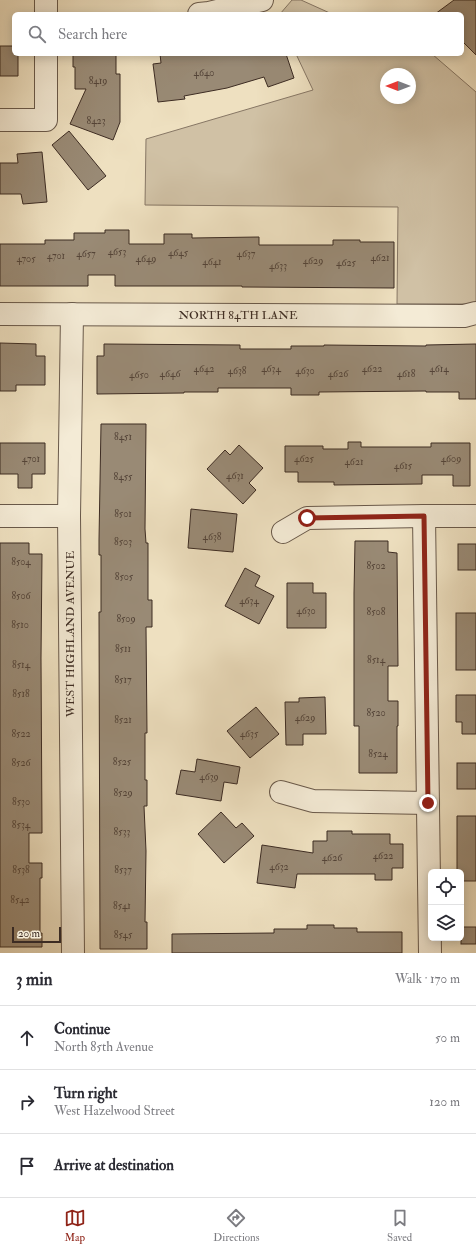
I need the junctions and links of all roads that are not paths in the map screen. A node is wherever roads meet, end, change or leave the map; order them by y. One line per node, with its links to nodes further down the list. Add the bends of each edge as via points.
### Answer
1 (46, 0): 3 (street)
2 (262, 0): 4 (street)
3 (46, 12)
4 (217, 12)
5 (46, 56): 6 (street, via 46,120)
6 (0, 120)
7 (476, 313): 9 (street, NORTH 84TH LANE, via 464,316)
8 (0, 314): 9 (street, NORTH 84TH LANE)
9 (72, 314): 11 (street, WEST HIGHLAND AVENUE)
10 (0, 516): 11 (street)
11 (69, 516): 17 (street, WEST HIGHLAND AVENUE)
12 (424, 516): 13 (street); 14 (street, via 307,518); 16 (street)
13 (476, 516)
14 (283, 532)
15 (280, 792): 16 (street, via 314,801)
16 (428, 803): 18 (street)
17 (73, 953)
18 (430, 953)

